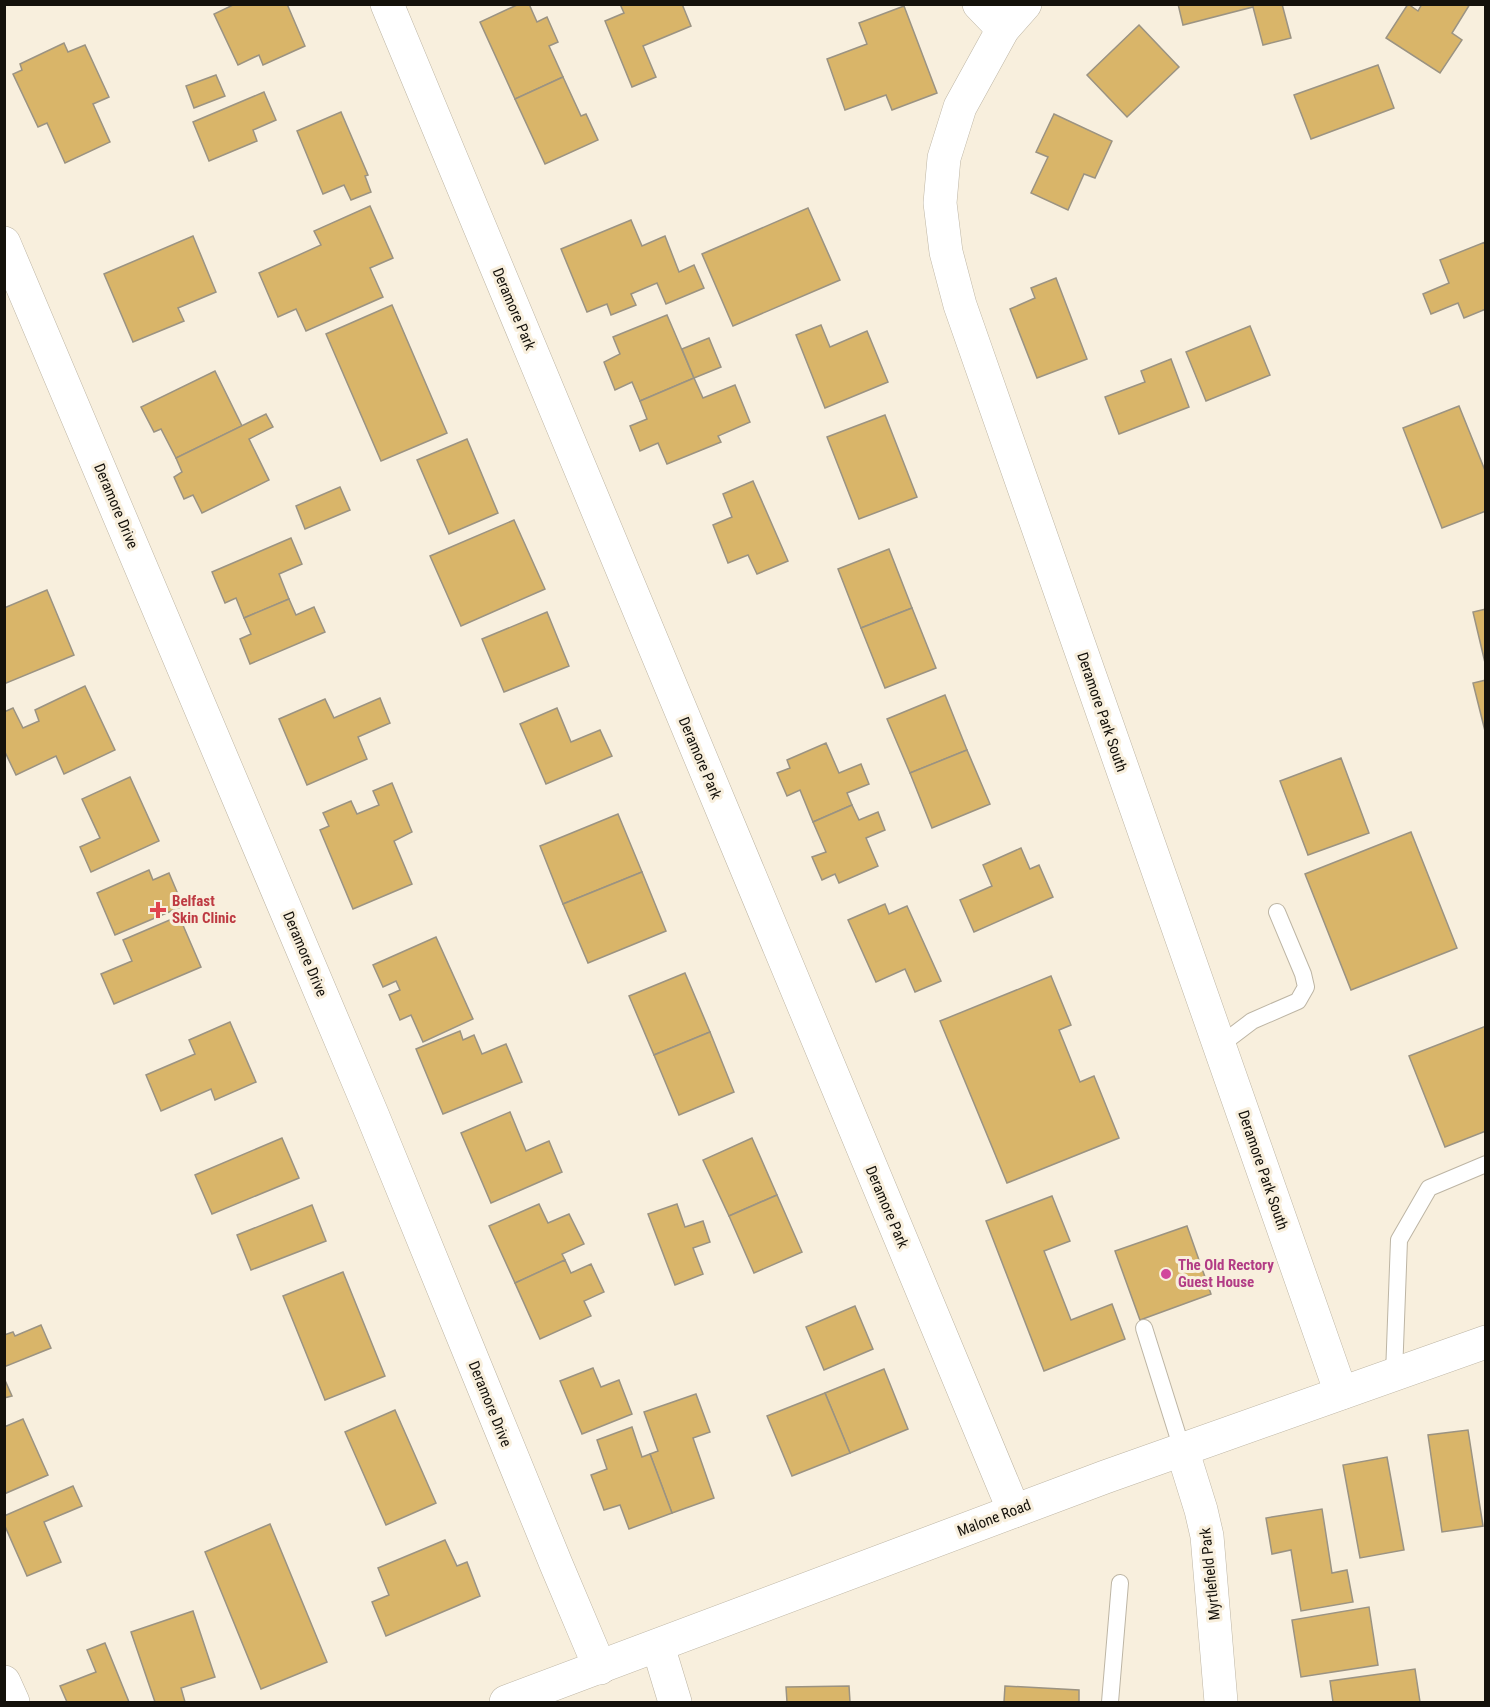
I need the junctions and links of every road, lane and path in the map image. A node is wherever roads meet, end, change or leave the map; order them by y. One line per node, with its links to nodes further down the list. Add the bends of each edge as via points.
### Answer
1 (387, 4): 14 (street, Deramore Park)
2 (979, 4): 4 (street)
3 (1025, 4): 4 (street, Deramore Park South)
4 (1003, 29): 7 (street, Deramore Park South, via 960,107 944,158 940,203 946,252 960,305)
5 (4, 243): 17 (street, Deramore Drive, via 368,1103)
6 (1277, 912): 7 (lane, via 1306,987 1298,1001 1252,1021)
7 (1219, 1046): 12 (street, Deramore Park South)
8 (1485, 1164): 11 (lane, via 1429,1188 1399,1240)
9 (1144, 1328): 13 (lane)
10 (1485, 1342): 11 (street, Malone Road)
11 (1394, 1374): 12 (street, Malone Road)
12 (1341, 1393): 13 (street, Malone Road)
13 (1182, 1449): 14 (street, Malone Road); 23 (street, Myrtlefield Park, via 1207,1536)
14 (1014, 1511): 16 (street, Malone Road)
15 (1120, 1583): 22 (lane)
16 (658, 1646): 17 (street, Malone Road); 21 (street)
17 (600, 1668): 20 (street, Malone Road)
18 (4, 1682): 19 (street)
19 (13, 1702)
20 (506, 1702)
21 (675, 1702)
22 (1110, 1702)
23 (1221, 1702)

